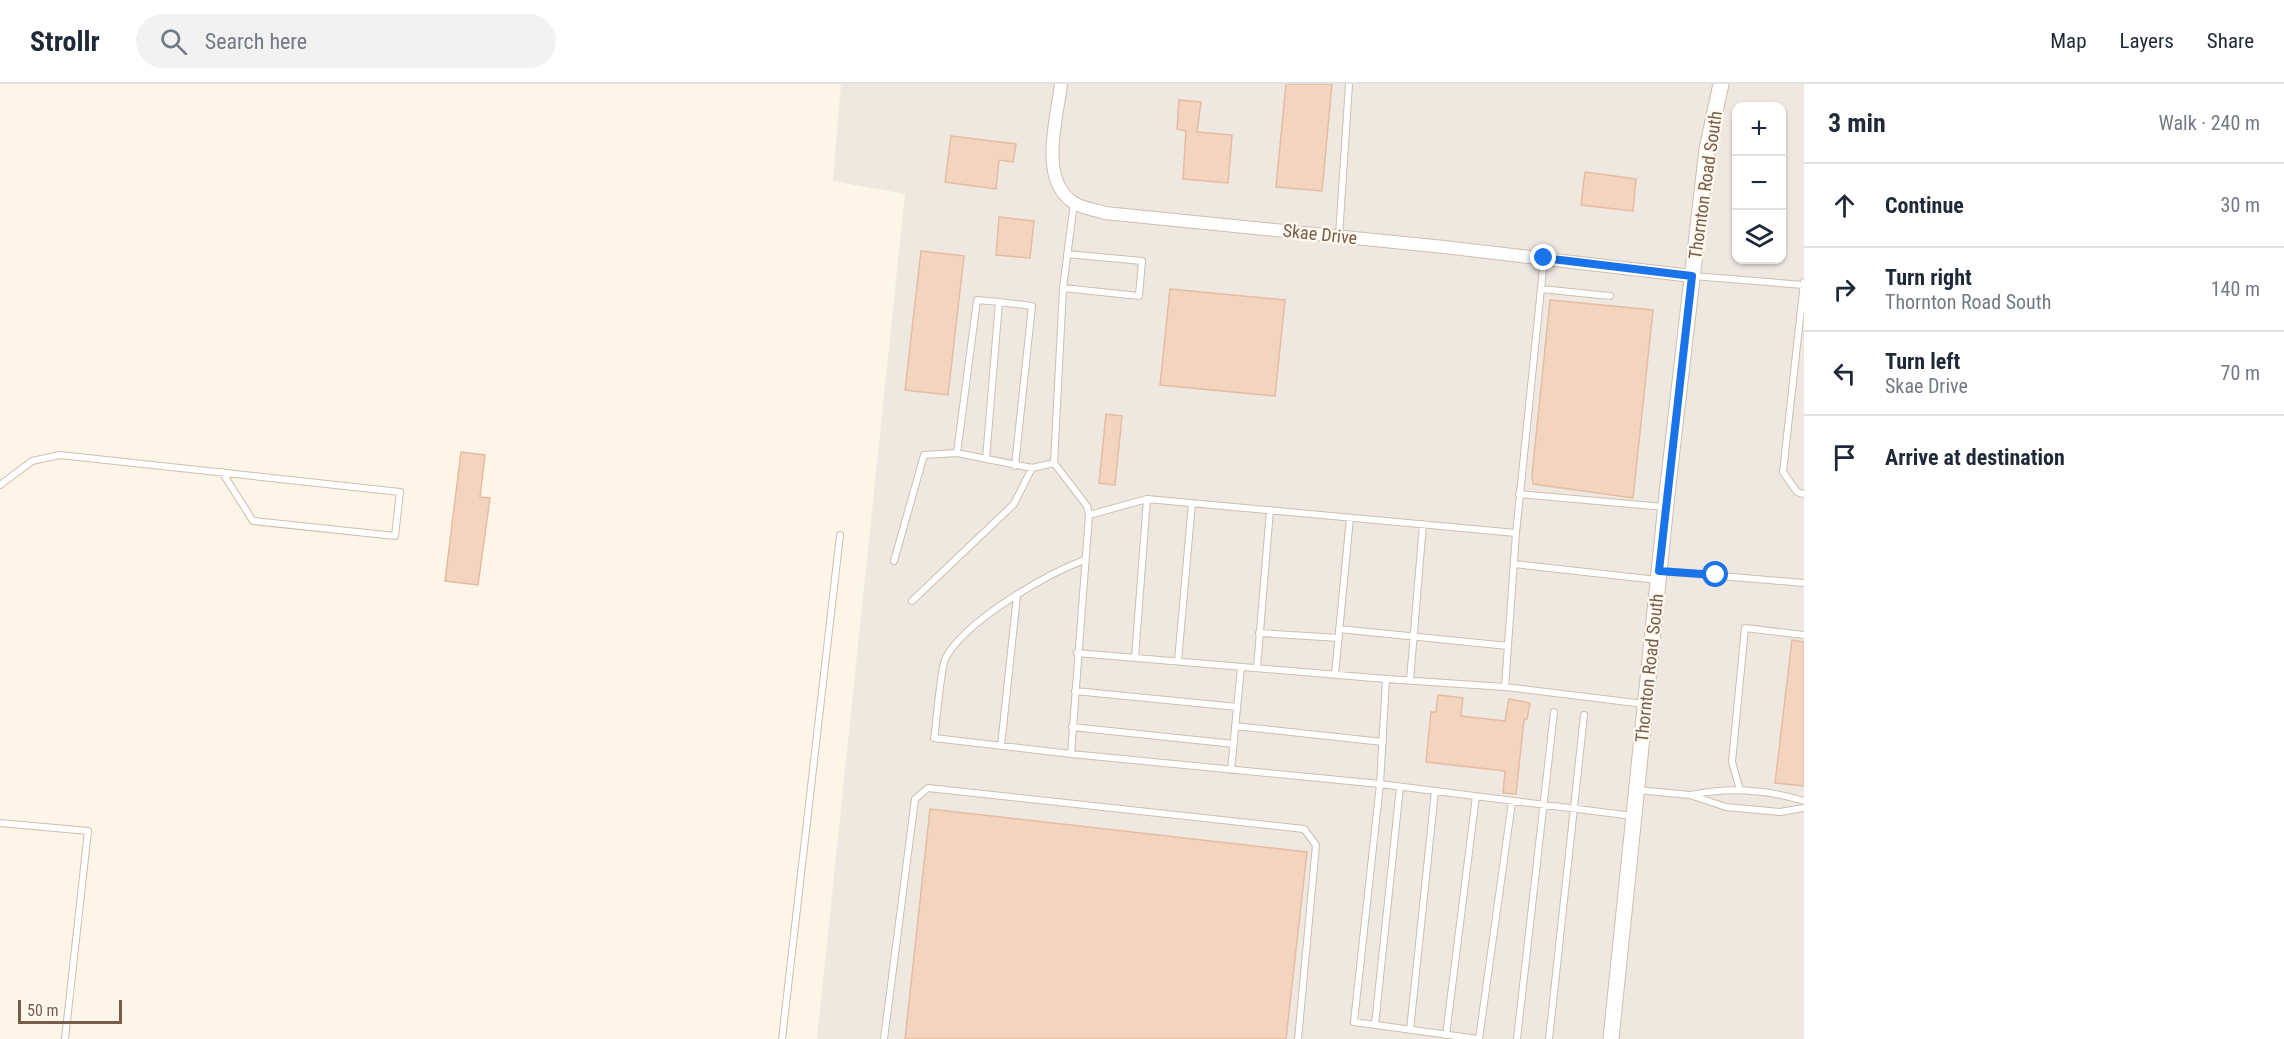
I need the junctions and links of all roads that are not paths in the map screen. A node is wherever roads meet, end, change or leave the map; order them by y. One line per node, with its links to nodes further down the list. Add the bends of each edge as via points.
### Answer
1 (1061, 84): 4 (street, via 1053,172 1058,186)
2 (1349, 84): 5 (lane)
3 (1721, 84): 8 (street, Thornton Road South, via 1707,149)
4 (1074, 203): 5 (street, Skae Drive, via 1105,213); 6 (lane)
5 (1339, 236): 7 (street, Skae Drive)
6 (1067, 254): 10 (lane); 10 (lane, via 1142,261 1139,296)
7 (1544, 258): 8 (street, Skae Drive); 11 (lane)
8 (1692, 276): 9 (lane); 25 (street, Thornton Road South)
9 (1804, 284): 22 (lane, via 1783,472 1797,492)
10 (1063, 288): 16 (lane)
11 (1541, 289): 12 (lane); 21 (lane)
12 (1610, 296)
13 (999, 302): 14 (lane, via 978,300); 15 (lane); 17 (lane, via 1032,306)
14 (957, 453): 15 (lane); 33 (lane, via 924,455)
15 (986, 459): 17 (lane)
16 (1054, 463): 18 (lane); 27 (lane, via 1088,506)
17 (1016, 466): 18 (lane)
18 (1032, 468): 38 (lane, via 1014,504)
19 (222, 472): 19 (lane, via 400,492 395,536 253,521); 20 (lane, via 60,455 32,461)
20 (0, 485)
21 (1518, 494): 25 (lane); 30 (lane)
22 (1804, 494)
23 (1146, 499): 24 (lane); 27 (lane); 46 (lane)
24 (1192, 503): 26 (lane); 47 (lane)
25 (1667, 507): 35 (street, Thornton Road South)
26 (1270, 510): 28 (lane); 40 (lane)
27 (1089, 514): 32 (lane)
28 (1350, 518): 29 (lane); 39 (lane)
29 (1423, 524): 30 (lane); 42 (lane)
30 (1516, 533): 34 (lane)
31 (840, 535): 84 (lane)
32 (1084, 560): 37 (lane, via 1052,572); 45 (lane)
33 (894, 561)
34 (1514, 564): 35 (lane); 44 (lane)
35 (1659, 575): 36 (lane); 55 (street, Thornton Road South)
36 (1804, 583)
37 (1017, 596): 63 (lane); 63 (lane, via 972,627 945,658 934,738)
38 (912, 600)
39 (1339, 629): 42 (lane); 43 (lane)
40 (1258, 633): 43 (lane); 49 (lane)
41 (1804, 635): 69 (lane, via 1745,628 1732,762)
42 (1414, 637): 44 (lane); 52 (lane)
43 (1339, 638): 50 (lane)
44 (1508, 646): 53 (lane)
45 (1077, 653): 46 (lane); 54 (lane)
46 (1135, 658): 47 (lane)
47 (1178, 662): 48 (lane)
48 (1241, 667): 49 (lane); 56 (lane)
49 (1257, 668): 50 (lane)
50 (1335, 674): 51 (lane)
51 (1386, 679): 52 (lane); 61 (lane)
52 (1410, 680): 53 (lane)
53 (1505, 687): 55 (lane)
54 (1075, 691): 56 (lane); 60 (lane)
55 (1646, 704): 68 (street, Thornton Road South)
56 (1237, 707): 59 (lane)
57 (1554, 712): 75 (lane)
58 (1584, 715): 77 (lane)
59 (1235, 726): 61 (lane); 62 (lane)
60 (1072, 727): 62 (lane); 64 (lane)
61 (1383, 742): 66 (lane)
62 (1234, 744): 65 (lane)
63 (1001, 746): 64 (lane)
64 (1071, 754): 65 (lane)
65 (1231, 770): 66 (lane)
66 (1380, 784): 67 (lane); 80 (lane, via 1354,1022)
67 (1400, 787): 70 (lane); 80 (lane)
68 (1637, 790): 71 (lane); 78 (street, Thornton Road South)
69 (1740, 790): 71 (lane, via 1716,789); 73 (lane)
70 (1435, 791): 72 (lane); 81 (lane)
71 (1690, 795): 76 (lane, via 1726,807 1780,812)
72 (1476, 796): 74 (lane); 82 (lane)
73 (1804, 801)
74 (1512, 802): 75 (lane); 87 (lane)
75 (1545, 807): 77 (lane); 88 (lane)
76 (1804, 808)
77 (1573, 810): 78 (lane); 89 (lane)
78 (1634, 816): 90 (street, Thornton Road South)
79 (0, 823): 83 (lane, via 88,831)
80 (1375, 1025): 81 (lane)
81 (1410, 1030): 82 (lane)
82 (1446, 1035): 87 (lane)
83 (65, 1039)
84 (782, 1039)
85 (884, 1039): 86 (lane, via 915,799 928,788 1304,830 1316,845)
86 (1298, 1039)
87 (1478, 1039)
88 (1517, 1039)
89 (1549, 1039)
90 (1611, 1039)

